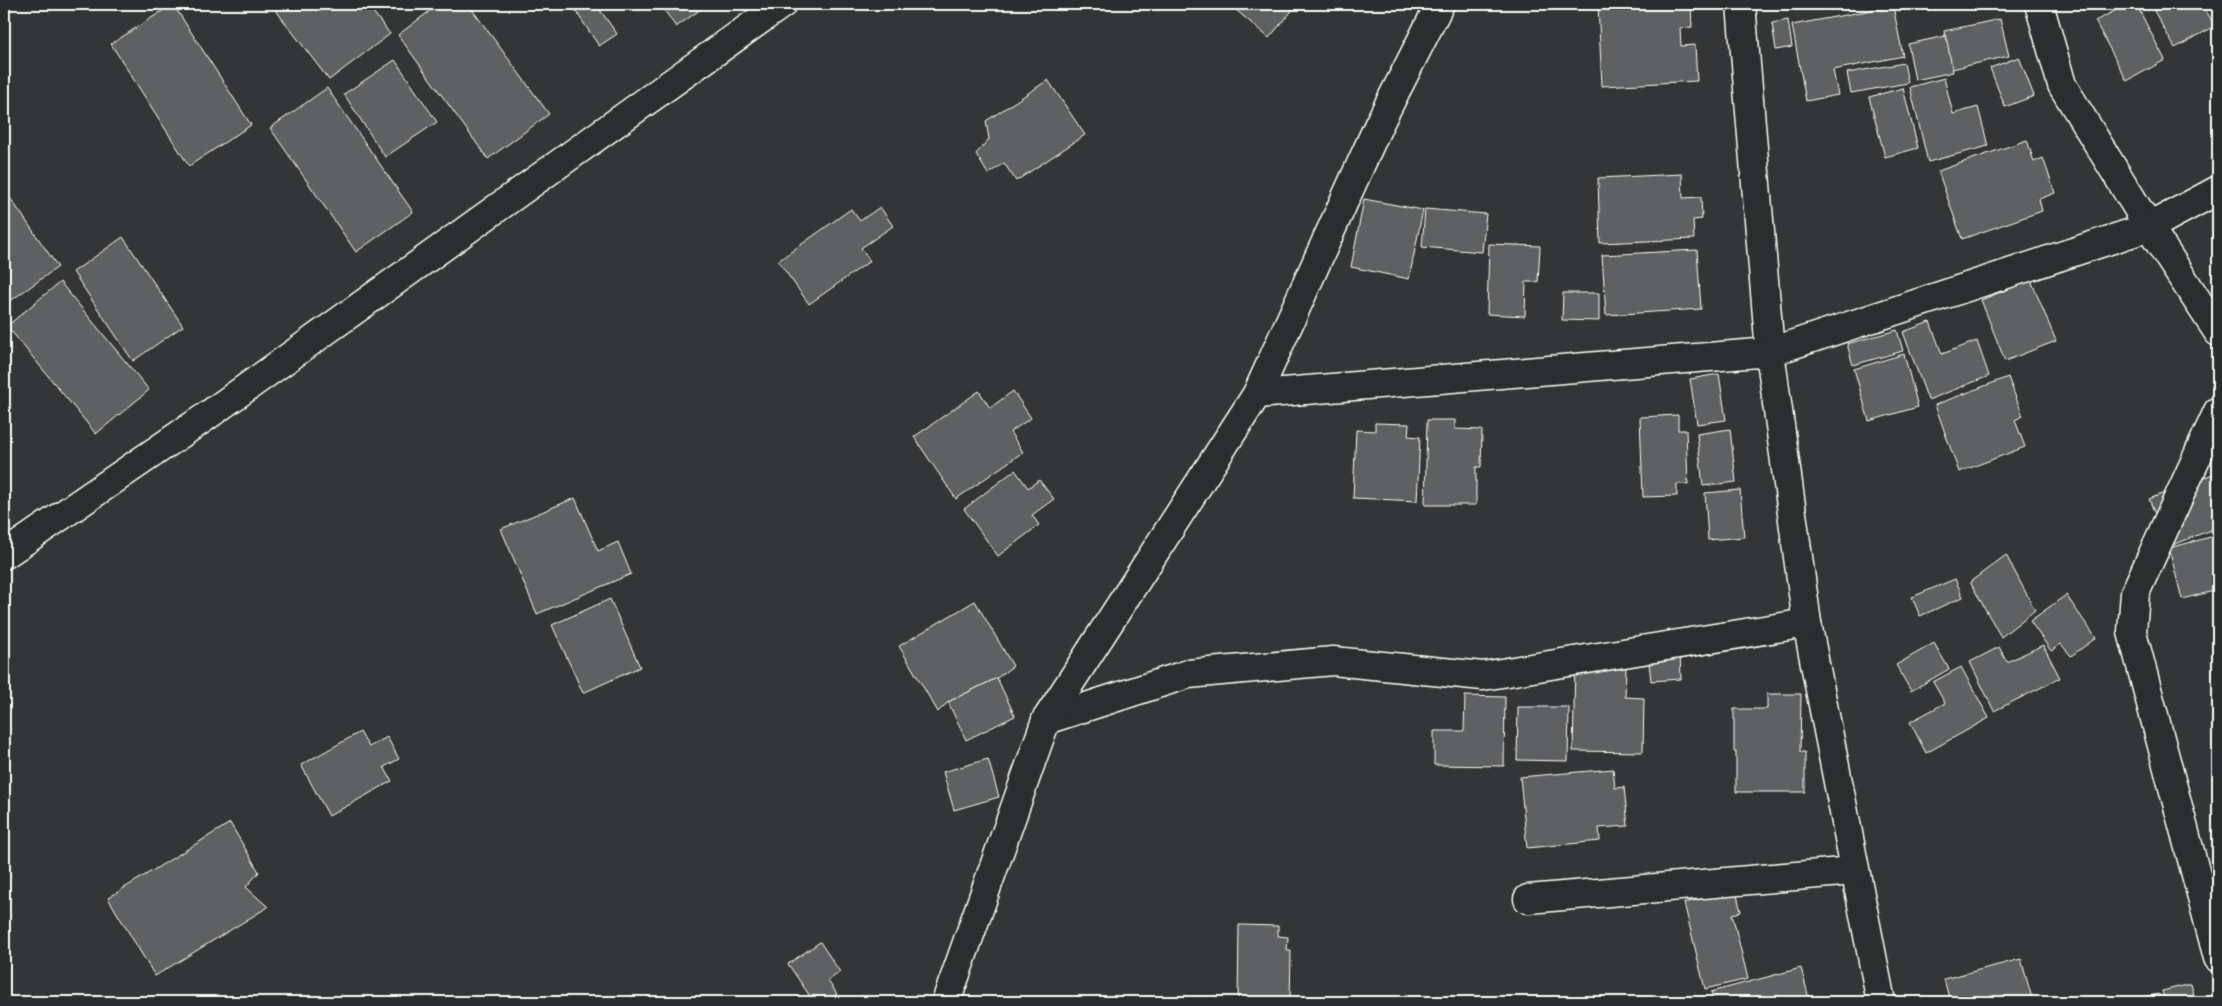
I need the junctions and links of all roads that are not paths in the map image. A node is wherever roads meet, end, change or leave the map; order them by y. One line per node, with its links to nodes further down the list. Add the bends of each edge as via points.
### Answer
1 (782, 4): 11 (street, via 204,418)
2 (1440, 4): 9 (street, via 1379,124)
3 (1742, 4): 8 (street)
4 (2039, 4): 6 (street, via 2062,85)
5 (2218, 190): 6 (street)
6 (2149, 227): 7 (street); 8 (street)
7 (2218, 332)
8 (1770, 352): 9 (street); 12 (street)
9 (1257, 394): 13 (street)
10 (2218, 411): 16 (street, via 2135,593 2132,632)
11 (4, 555)
12 (1806, 623): 13 (street, via 1483,676 1333,661 1188,674); 14 (street)
13 (1046, 720): 17 (street)
14 (1854, 871): 15 (street); 18 (street)
15 (1528, 898)
16 (2218, 958)
17 (946, 1002)
18 (1881, 1002)

